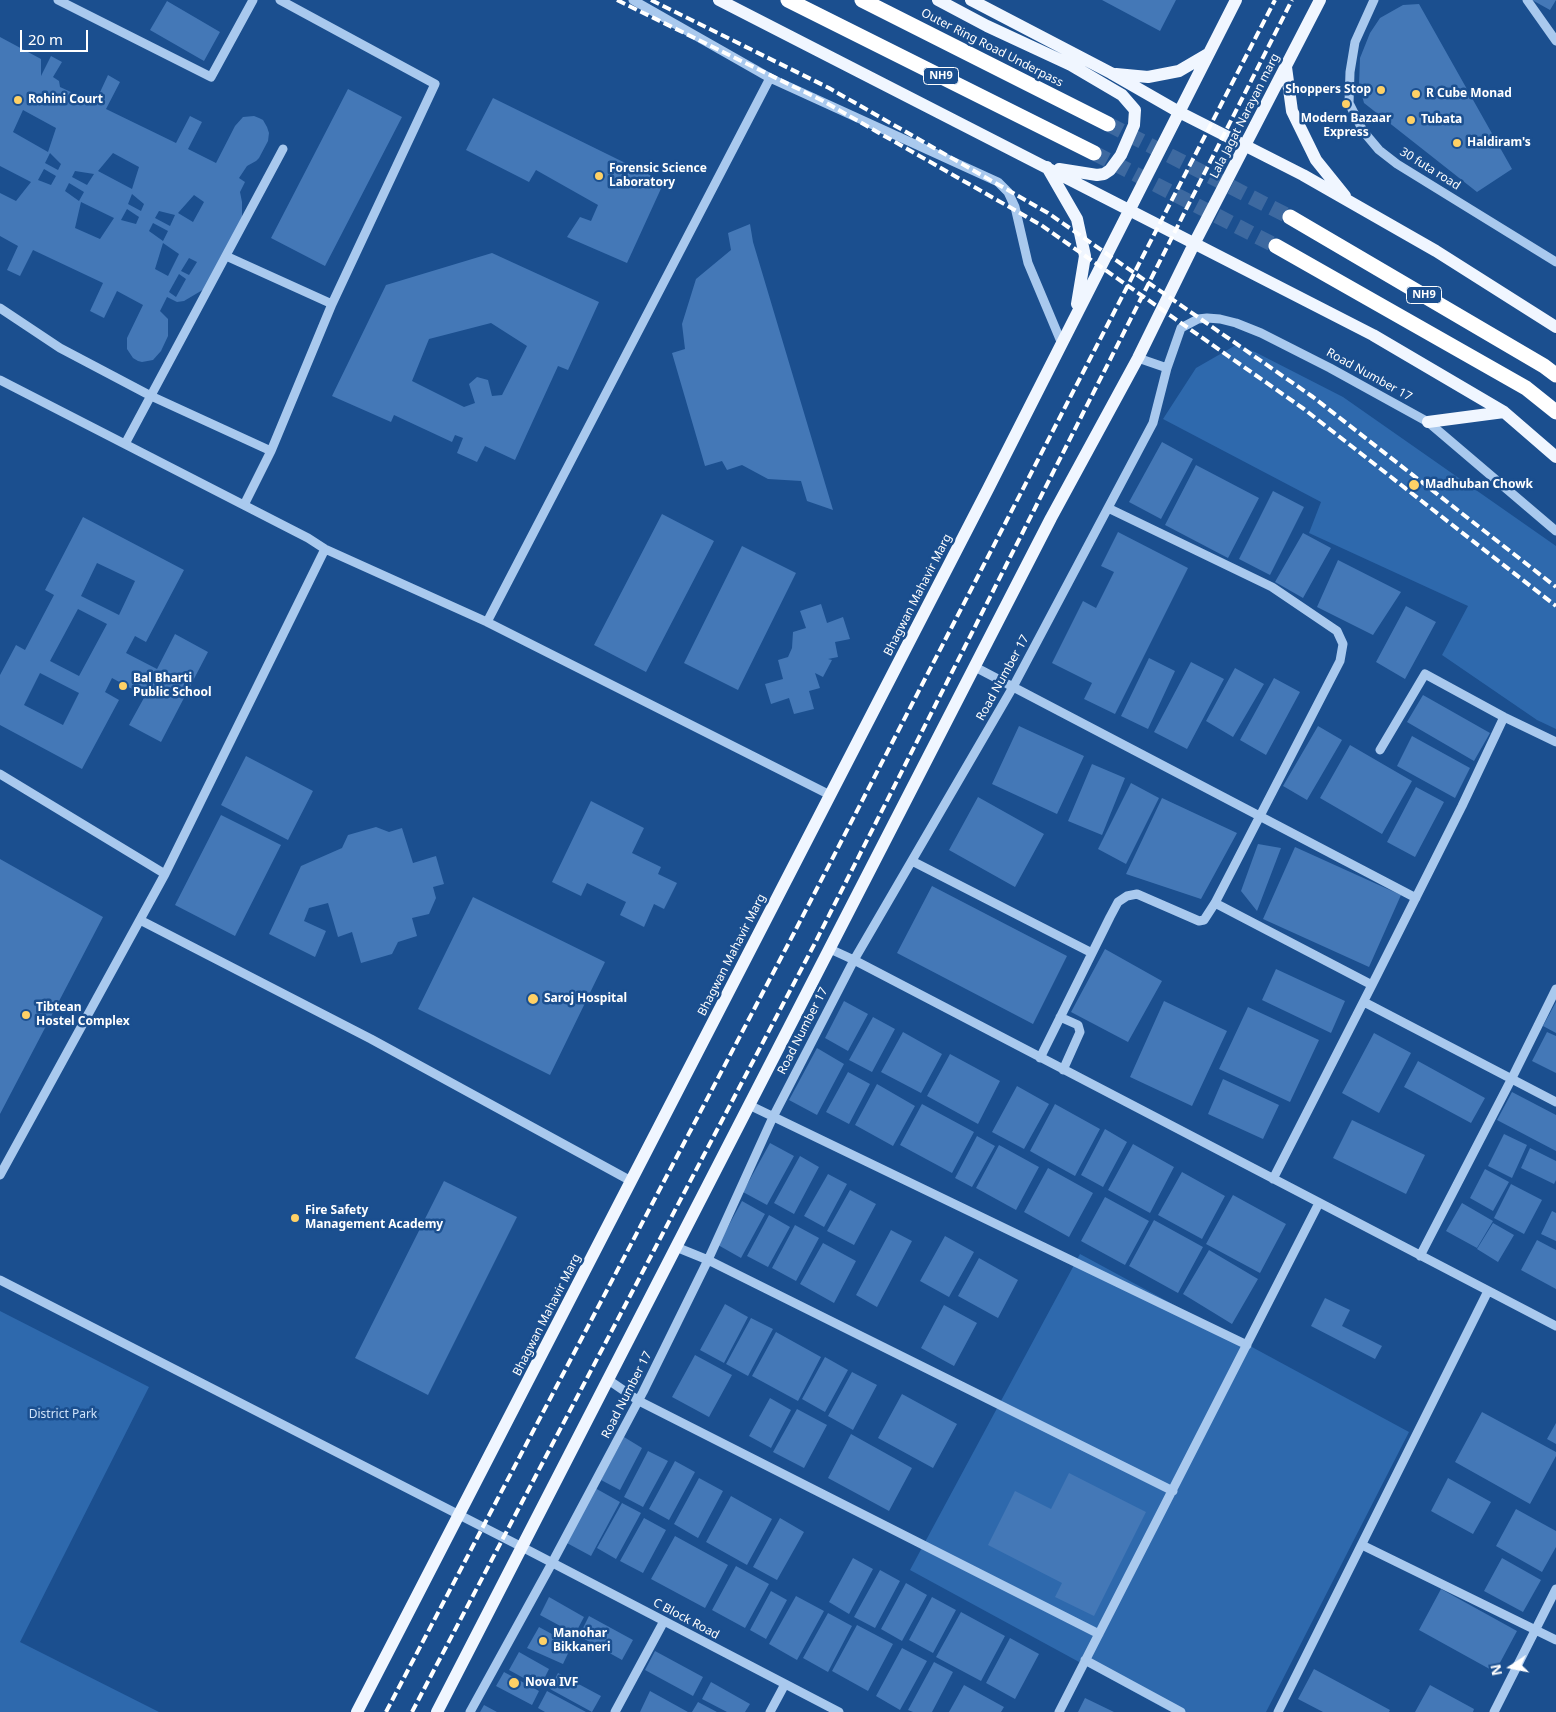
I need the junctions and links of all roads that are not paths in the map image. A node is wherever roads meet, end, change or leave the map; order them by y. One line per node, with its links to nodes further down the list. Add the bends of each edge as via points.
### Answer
1 (58, 0): 2 (street, via 211,77)
2 (253, 0)
3 (280, 0): 32 (street, via 435,84)
4 (633, 0): 18 (street)
5 (719, 0): 24 (main road)
6 (788, 0): 23 (highway, NH9)
7 (862, 0): 20 (highway, Outer Ring Road Underpass / NH9)
8 (938, 0): 24 (main road, via 1071,65 1122,96 1134,110 1134,126 1121,155 1104,174)
9 (971, 0): 17 (main road)
10 (1236, 0): 15 (main road)
11 (1320, 0): 16 (main road, Lala Jagat Narayan marg)
12 (1374, 0): 31 (street, 30 futa road, via 1355,42 1350,72 1349,103 1362,131 1397,164)
13 (1527, 0): 14 (street)
14 (1556, 41)
15 (1209, 54): 17 (main road, via 1179,71 1148,77); 19 (main road)
16 (1286, 67): 21 (main road, Lala Jagat Narayan marg); 25 (main road, via 1292,112 1316,160)
17 (1111, 73): 19 (main road)
18 (770, 78): 36 (street, via 998,182 1008,192 1015,207 1028,263); 52 (street)
19 (1179, 112): 21 (main road); 26 (main road)
20 (1108, 124)
21 (1245, 146): 25 (main road); 28 (main road, Lala Jagat Narayan marg)
22 (283, 149): 30 (street)
23 (1094, 152)
24 (1047, 167): 26 (main road); 34 (main road, via 1077,219 1085,256)
25 (1349, 201): 35 (main road, via 1436,251)
26 (1129, 210): 28 (main road); 34 (main road, Bhagwan Mahavir Marg)
27 (1290, 217): 39 (highway, NH9)
28 (1194, 244): 37 (main road); 42 (main road, via 1373,335)
29 (1276, 246): 43 (highway, via 1526,388)
30 (226, 256): 32 (street); 41 (street)
31 (1556, 262)
32 (332, 304): 46 (street)
33 (0, 308): 41 (street, via 60,348)
34 (1076, 317): 36 (main road, Bhagwan Mahavir Marg)
35 (1556, 327)
36 (1062, 344): 59 (main road, Bhagwan Mahavir Marg)
37 (1138, 358): 38 (street); 53 (main road)
38 (1167, 368): 44 (street, Road Number 17, via 1181,328 1198,319 1220,319 1253,330 1304,355); 49 (street, Road Number 17, via 1153,424)
39 (1556, 375)
40 (0, 380): 45 (street)
41 (151, 396): 45 (street); 46 (street)
42 (1504, 412): 44 (main road); 47 (main road)
43 (1556, 412)
44 (1428, 422): 50 (street, Road Number 17)
45 (125, 444): 48 (street)
46 (271, 451): 48 (street)
47 (1556, 457)
48 (244, 505): 51 (street)
49 (1108, 508): 54 (street, Road Number 17); 60 (street, via 1272,587 1337,631 1343,644 1340,661)
50 (1556, 531)
51 (325, 549): 52 (street); 62 (street)
52 (487, 622): 59 (street)
53 (975, 667): 54 (street); 66 (main road)
54 (1013, 687): 60 (street); 61 (street, Road Number 17)
55 (1504, 717): 56 (street); 57 (street, via 1425,674); 63 (street)
56 (1556, 742)
57 (1380, 750)
58 (0, 774): 62 (street)
59 (830, 795): 81 (main road, Bhagwan Mahavir Marg)
60 (1259, 816): 63 (street); 64 (street)
61 (912, 861): 67 (street); 68 (street, Road Number 17)
62 (165, 874): 65 (street)
63 (1416, 898): 69 (street)
64 (1215, 903): 67 (street, via 1204,920 1199,921 1137,894 1127,896 1118,902); 69 (street)
65 (140, 920): 79 (street); 81 (street, via 371,1039)
66 (830, 949): 68 (street); 77 (main road)
67 (1092, 953): 72 (street)
68 (854, 960): 73 (street); 78 (street, Road Number 17)
69 (1372, 985): 71 (street)
70 (1556, 989): 75 (street)
71 (1364, 1002): 75 (street); 80 (street)
72 (1060, 1017): 73 (street); 74 (street, via 1078,1025 1080,1032)
73 (1040, 1058): 74 (street)
74 (1063, 1070): 80 (street)
75 (1512, 1078): 76 (street); 84 (street)
76 (1556, 1102)
77 (749, 1106): 78 (street); 83 (main road)
78 (773, 1117): 85 (street, Road Number 17); 89 (street)
79 (0, 1176)
80 (1273, 1179): 82 (street)
81 (631, 1181): 93 (main road, Bhagwan Mahavir Marg)
82 (1320, 1203): 84 (street); 89 (street)
83 (676, 1247): 85 (street); 90 (main road)
84 (1420, 1256): 87 (street)
85 (708, 1260): 91 (street, Road Number 17); 92 (street)
86 (0, 1280): 93 (street, C Block Road)
87 (1488, 1291): 88 (street); 94 (street)
88 (1556, 1326)
89 (1247, 1345): 92 (street)
90 (608, 1378): 91 (street); 95 (main road)
91 (639, 1400): 96 (street, Road Number 17); 100 (street)
92 (1172, 1490): 100 (street)
93 (458, 1516): 95 (street, C Block Road); 104 (main road, Bhagwan Mahavir Marg)
94 (1362, 1545): 99 (street); 112 (street)
95 (522, 1547): 96 (street, C Block Road); 105 (main road)
96 (552, 1563): 98 (street, C Block Road); 106 (street, Road Number 17)
97 (1556, 1589): 99 (street)
98 (664, 1621): 103 (street, C Block Road); 107 (street)
99 (1536, 1630): 101 (street); 113 (street)
100 (1099, 1634): 102 (street)
101 (1556, 1640)
102 (1086, 1660): 110 (street); 111 (street)
103 (785, 1684): 108 (street); 109 (street, C Block Road)
104 (357, 1712)
105 (437, 1712)
106 (470, 1712)
107 (615, 1712)
108 (770, 1712)
109 (839, 1712)
110 (1059, 1712)
111 (1181, 1712)
112 (1278, 1712)
113 (1494, 1712)

